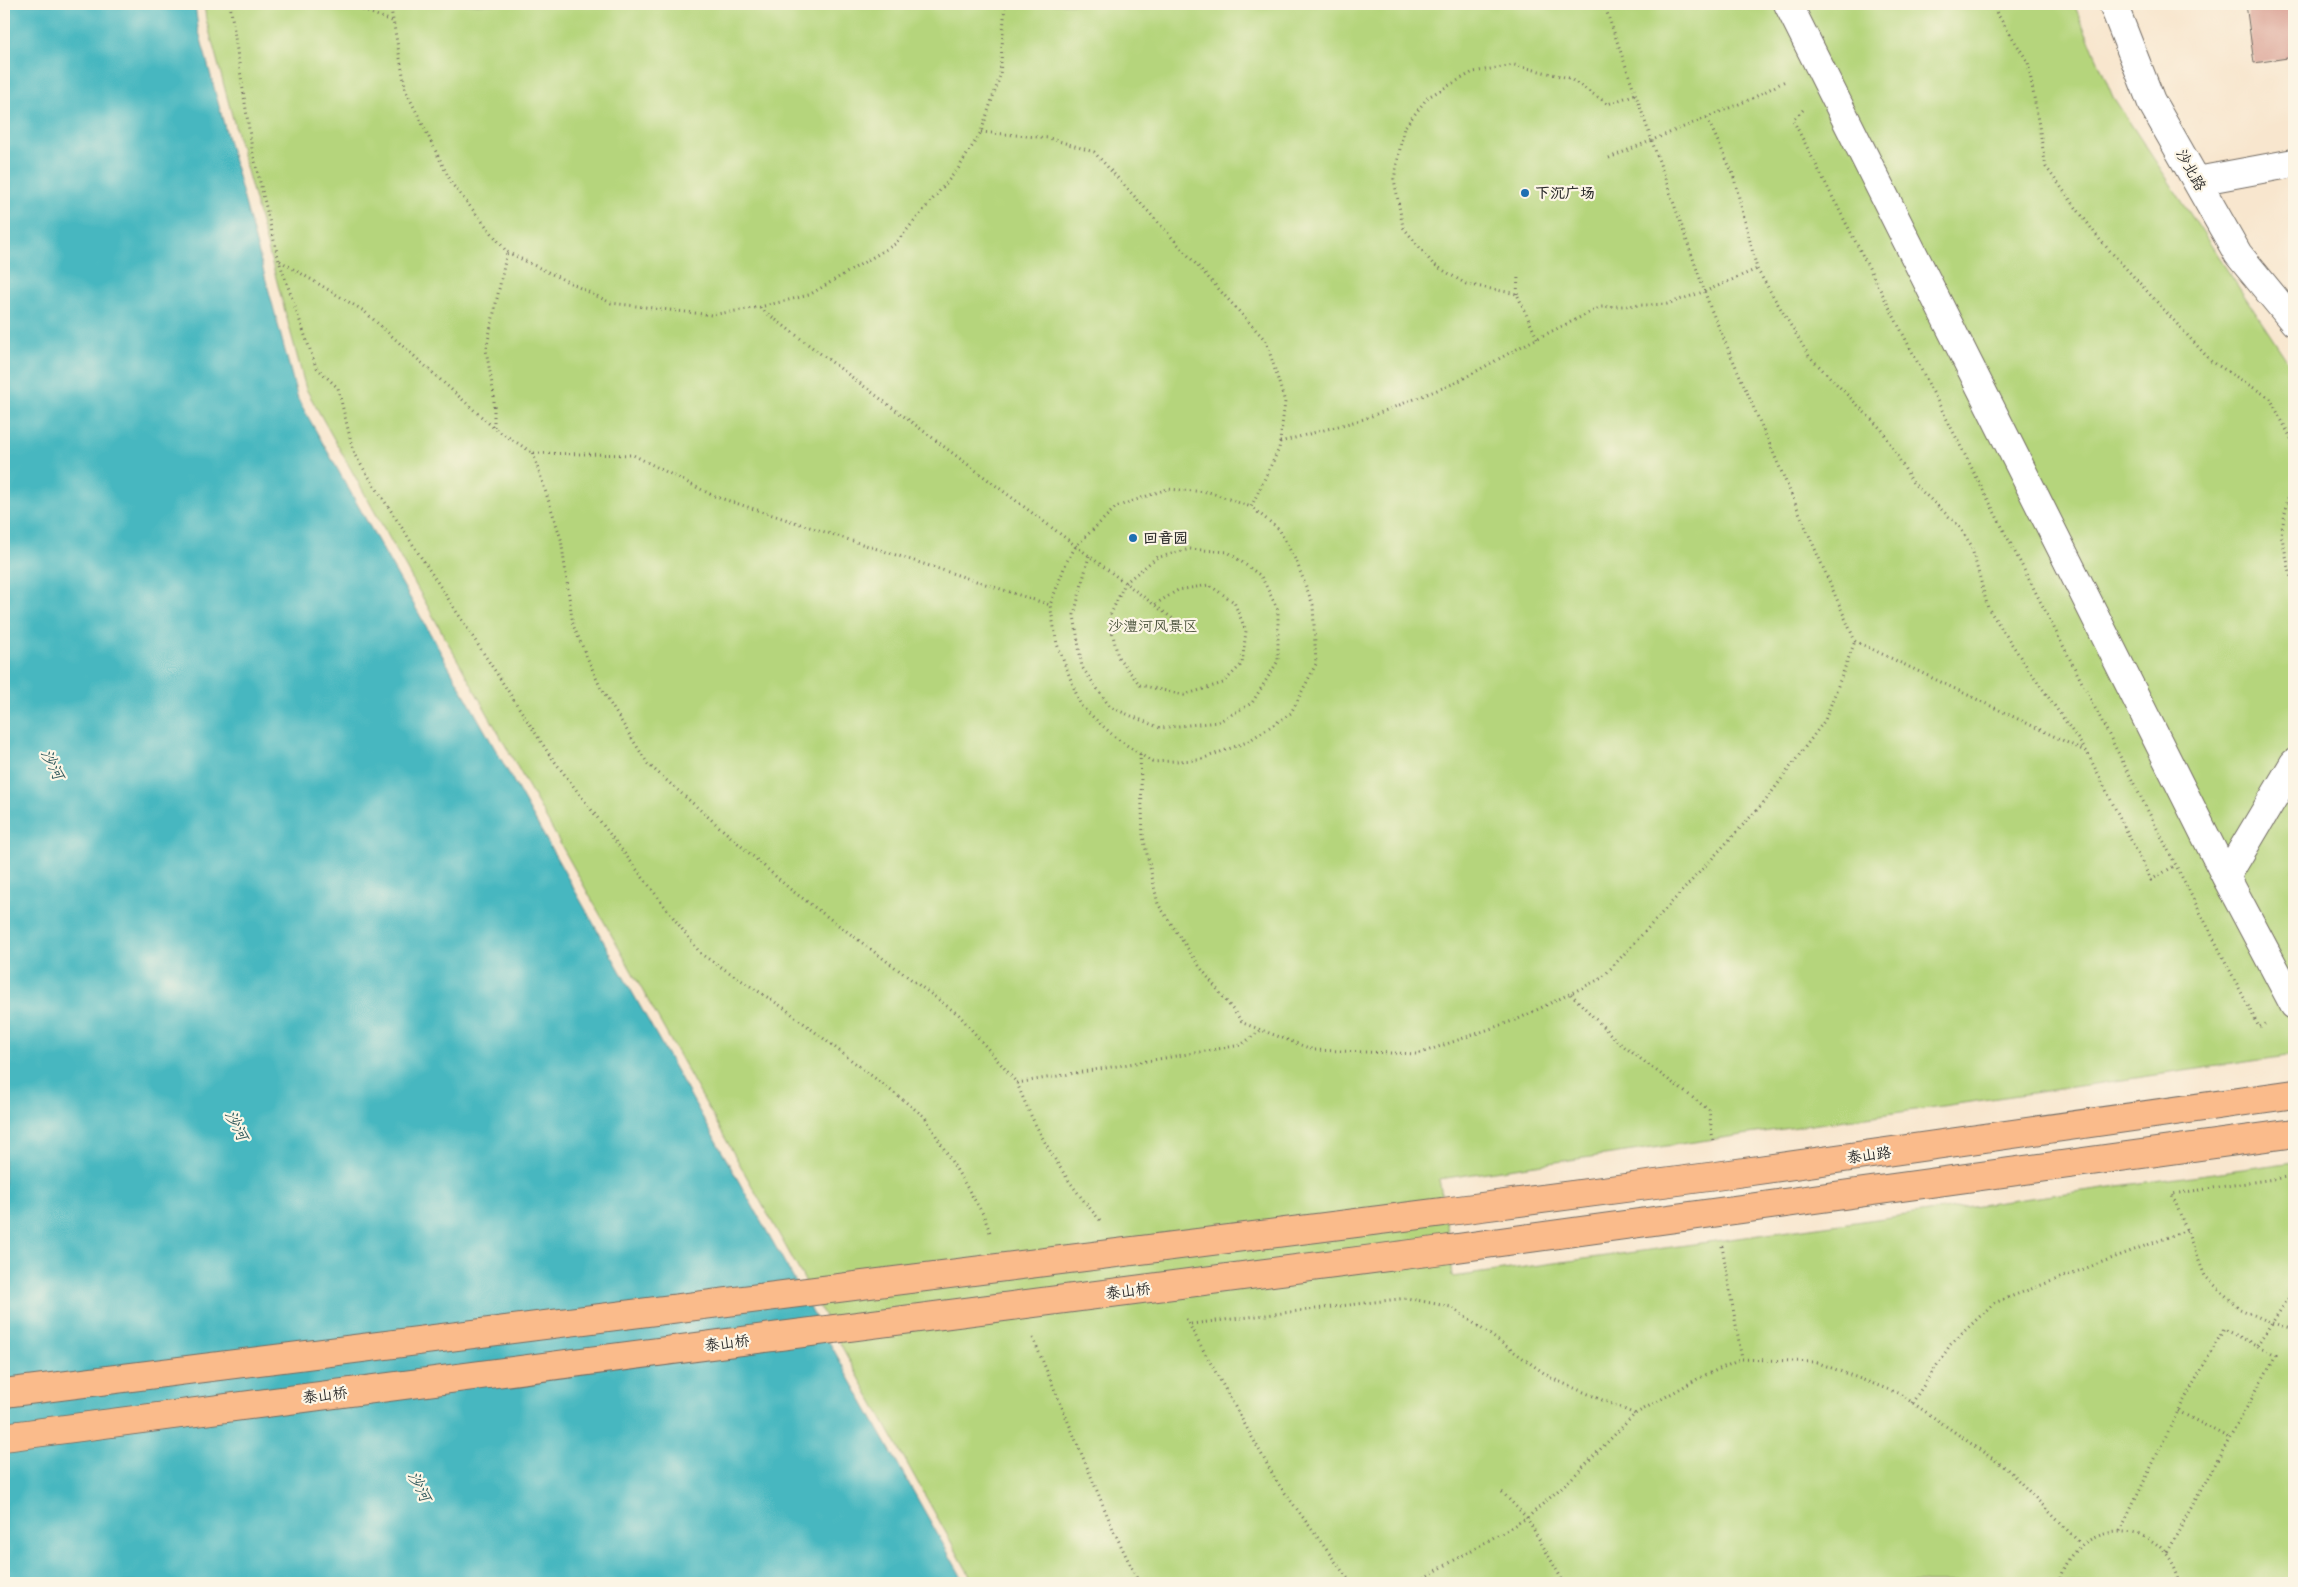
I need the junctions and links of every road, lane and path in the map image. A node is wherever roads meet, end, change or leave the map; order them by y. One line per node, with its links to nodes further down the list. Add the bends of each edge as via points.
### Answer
1 (230, 4): 19 (path, via 252,149)
2 (355, 4): 9 (path)
3 (390, 4): 9 (path)
4 (1005, 4): 13 (path, via 1000,76)
5 (1604, 4): 11 (path)
6 (1788, 4): 10 (street)
7 (1991, 4): 29 (path, via 2028,62 2046,167 2100,240 2211,362 2270,398)
8 (2113, 4): 17 (street, 沙北路, via 2152,101)
9 (392, 21): 18 (path, via 406,91 452,184)
10 (1823, 74): 12 (path); 44 (path, via 1793,120); 45 (street)
11 (1636, 94): 14 (path); 23 (path, via 1608,104 1569,78 1514,65 1473,72 1428,97 1404,128 1394,179 1403,227 1433,264 1466,284)
12 (1707, 118): 14 (path); 20 (path, via 1733,174)
13 (981, 132): 24 (path, via 958,169 895,244 809,295); 28 (path, via 1050,138 1094,152 1266,341 1285,402)
14 (1653, 141): 15 (path); 22 (path)
15 (1609, 158)
16 (2294, 163): 17 (street)
17 (2197, 181): 25 (street, 沙北路, via 2238,254)
18 (507, 252): 24 (path, via 611,303 710,315); 27 (path, via 486,350 494,395)
19 (279, 261): 27 (path, via 364,311); 56 (path, via 316,367 338,388 354,454 549,754 701,954 784,1008 925,1117 983,1214)
20 (1757, 270): 22 (path); 41 (path, via 1809,356 1882,430 1913,482 1959,526 1971,545 1988,608)
21 (1518, 276): 23 (path)
22 (1706, 291): 26 (path, via 1667,304 1601,307); 40 (path, via 1710,307)
23 (1517, 294): 26 (path)
24 (760, 307): 33 (path)
25 (2294, 322)
26 (1537, 338): 28 (path, via 1455,383 1364,419)
27 (494, 428): 30 (path)
28 (1280, 442): 32 (path)
29 (2294, 444)
30 (533, 453): 37 (path, via 633,455 714,496); 49 (path, via 561,539 573,625 601,689 648,764 790,889 959,1015)
31 (2294, 468): 35 (path, via 2280,534)
32 (1251, 507): 33 (path, via 1209,492 1167,489 1116,507); 42 (path, via 1280,530 1297,563 1313,605 1316,664 1291,713 1247,742 1198,760 1152,762)
33 (1076, 546): 34 (path); 37 (path)
34 (1089, 556): 36 (path); 36 (path, via 1074,615 1082,667 1110,707 1160,728 1218,722 1252,703 1278,661 1278,610 1261,576 1228,552 1190,549 1156,558)
35 (2294, 581)
36 (1125, 583): 38 (path); 38 (path, via 1109,618 1118,657 1140,685 1184,695 1223,683 1242,664 1246,631 1234,602 1209,585 1178,590)
37 (1050, 605): 42 (path, via 1057,644 1081,706 1116,738)
38 (1154, 606): 39 (path)
39 (1189, 631)
40 (1855, 641): 41 (path); 46 (path, via 1825,720 1766,800 1602,978)
41 (2087, 752): 44 (path, via 2151,880)
42 (1140, 754): 48 (path, via 1144,836 1158,904 1243,1023)
43 (2294, 763): 45 (street)
44 (2176, 865): 47 (path, via 2259,1027)
45 (2226, 877): 47 (street)
46 (1571, 994): 48 (path, via 1518,1019 1418,1054 1314,1050); 51 (path, via 1618,1042)
47 (2284, 1012)
48 (1261, 1030): 49 (path, via 1241,1045)
49 (1017, 1083): 54 (path, via 1029,1115 1079,1197)
50 (2294, 1094): 66 (main road, 泰山路, bridge, via 1707,1178)
51 (1709, 1110)
52 (2294, 1132): 70 (main road, 泰山桥, bridge, via 1450,1249)
53 (2294, 1176): 55 (path, via 2172,1194)
54 (1106, 1227)
55 (2187, 1230): 60 (path, via 2206,1276 2240,1308); 67 (path, via 1994,1303 1951,1344)
56 (994, 1241)
57 (1724, 1265): 65 (path)
58 (2294, 1290): 60 (path)
59 (1184, 1317): 61 (path)
60 (2272, 1323): 63 (path); 64 (path)
61 (1191, 1324): 69 (path, via 1407,1298 1451,1307 1551,1378); 78 (path, via 1277,1482)
62 (1029, 1329): 77 (path)
63 (2294, 1329)
64 (2257, 1345): 68 (path, via 2224,1329); 71 (path, via 2276,1355)
65 (1742, 1358): 67 (path, via 1816,1362 1900,1394); 69 (path)
66 (4, 1393)
67 (1912, 1403): 75 (path, via 2006,1468)
68 (2178, 1411): 71 (path); 74 (path)
69 (1635, 1414): 73 (path)
70 (4, 1437)
71 (2228, 1438): 76 (path)
72 (1502, 1492): 73 (path)
73 (1527, 1518): 79 (path); 80 (path)
74 (2120, 1532): 75 (path, via 2106,1532); 76 (path, via 2137,1534)
75 (2081, 1544): 81 (path, via 2069,1558)
76 (2166, 1552): 82 (path)
77 (1139, 1583)
78 (1351, 1583)
79 (1415, 1583)
80 (1564, 1583)
81 (2059, 1583)
82 (2180, 1583)

